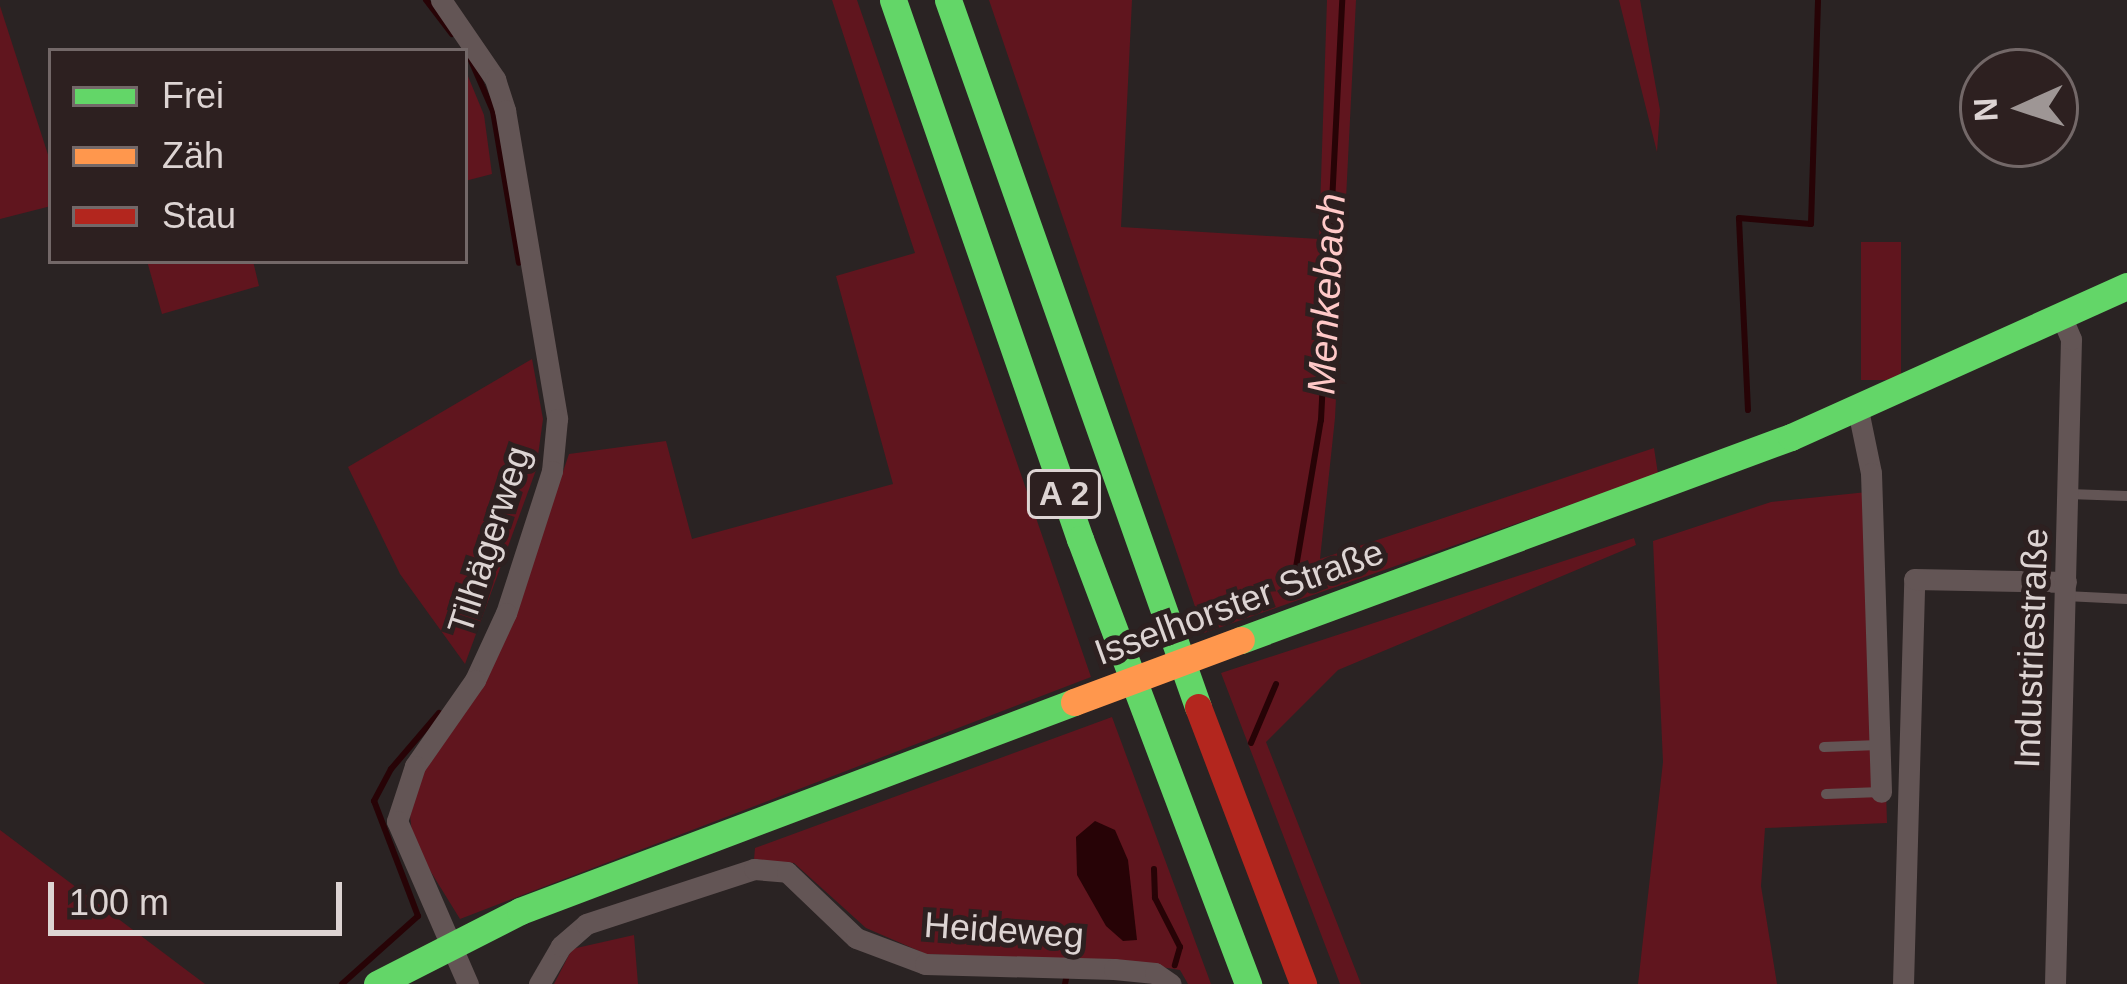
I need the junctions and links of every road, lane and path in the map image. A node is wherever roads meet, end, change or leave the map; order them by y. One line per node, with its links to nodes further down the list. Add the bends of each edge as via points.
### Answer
1 (441, 0): 15 (street, Tilhägerweg, via 495,79 505,110 557,419 552,471 506,613 475,680 401,796 402,844)
2 (893, 0): 20 (main road, A 2, via 1080,539)
3 (948, 0): 21 (main road, A 2, via 1124,507)
4 (2127, 286): 5 (main road, Isselhorster Straße)
5 (2061, 316): 6 (main road, Isselhorster Straße); 7 (street, Industriestraße, via 2071,339)
6 (1858, 410): 11 (street, via 1871,473); 15 (main road, Isselhorster Straße, bridge)
7 (2068, 494): 8 (lane); 9 (street, Industriestraße)
8 (2127, 496)
9 (2066, 589): 10 (lane); 22 (street, via 1914,579); 23 (street, Industriestraße)
10 (2127, 599)
11 (1879, 745): 12 (lane); 13 (street)
12 (1824, 747)
13 (1881, 792): 14 (lane)
14 (1826, 794)
15 (452, 941): 17 (main road, Isselhorster Straße); 18 (street)
16 (1163, 978): 19 (street, Heideweg, via 925,964 856,938 787,872 754,869 586,924 561,946)
17 (376, 984)
18 (468, 984)
19 (539, 984)
20 (1248, 984)
21 (1303, 984)
22 (1903, 984)
23 (2055, 984)

